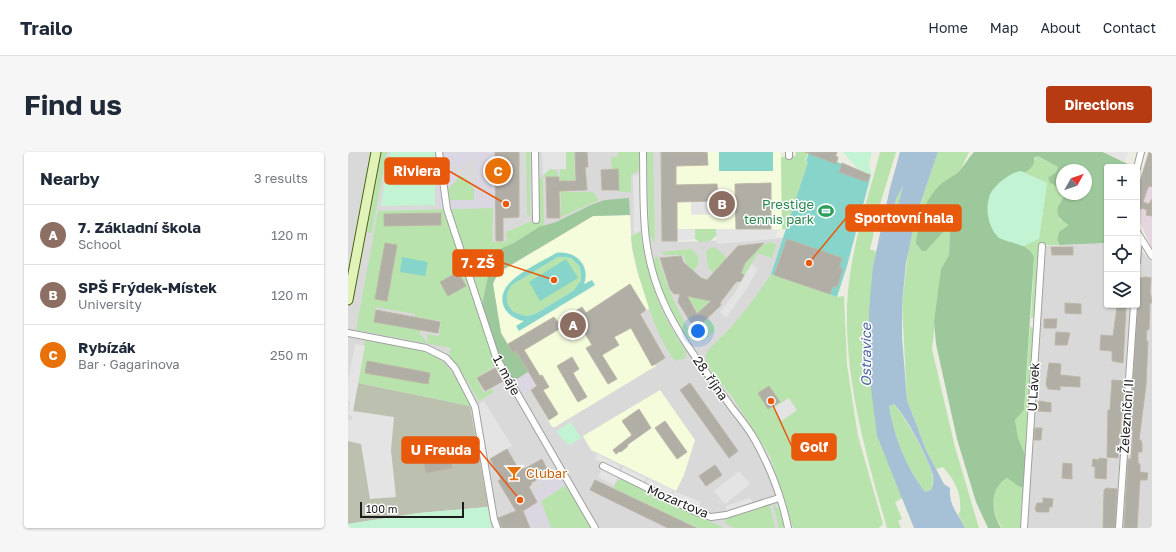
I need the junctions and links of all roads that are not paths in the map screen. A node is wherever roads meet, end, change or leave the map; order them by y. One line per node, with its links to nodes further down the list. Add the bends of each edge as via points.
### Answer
1 (376, 152): 11 (street)
2 (439, 152): 17 (street, 1. máje, via 447,209 496,357)
3 (534, 152): 7 (street)
4 (643, 152): 15 (street, 28. října, via 646,251 662,300 693,353 754,439 769,468)
5 (1141, 152): 6 (street)
6 (1138, 164)
7 (536, 220)
8 (1139, 236): 10 (street)
9 (1042, 246): 19 (street, U Lávek)
10 (1152, 256)
11 (348, 300)
12 (1134, 308): 20 (street, Železniční II)
13 (348, 333): 16 (street, via 426,348 446,358 455,368 475,407 494,519)
14 (603, 466): 15 (street, Mozartova, via 711,517 726,515)
15 (779, 498): 18 (street, 28. října)
16 (498, 528)
17 (595, 528)
18 (788, 528)
19 (1024, 528)
20 (1119, 528)

